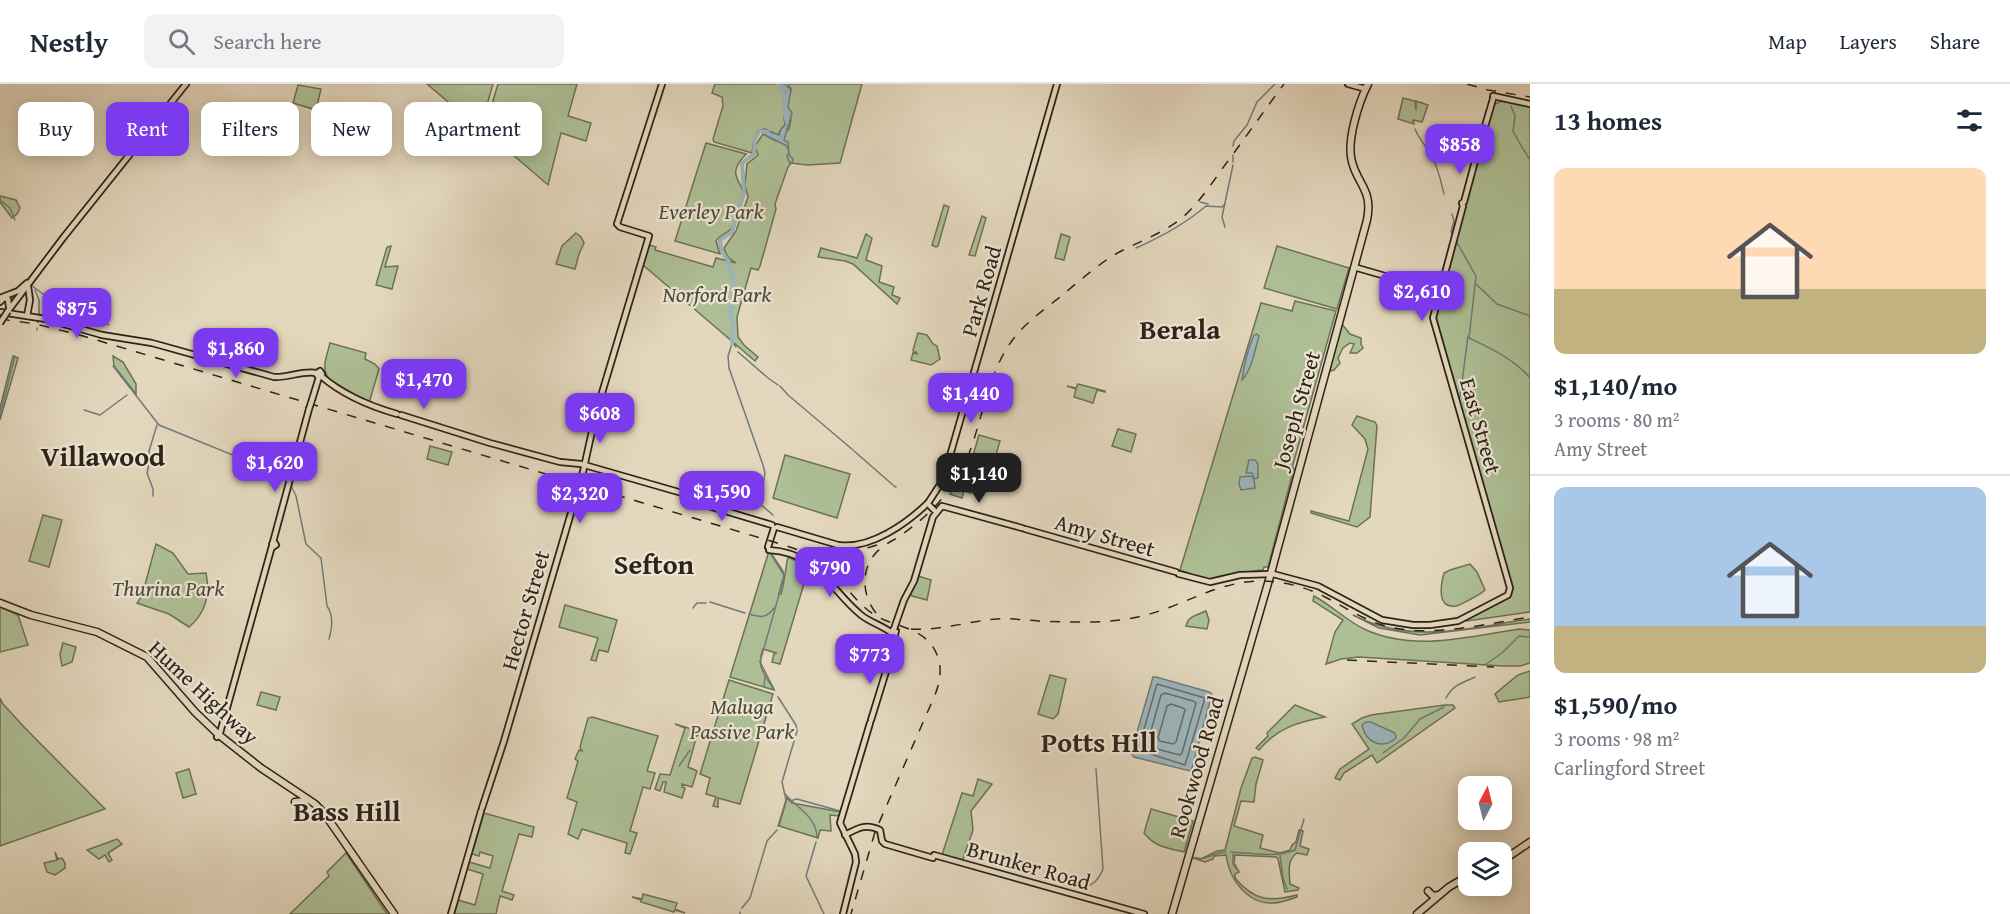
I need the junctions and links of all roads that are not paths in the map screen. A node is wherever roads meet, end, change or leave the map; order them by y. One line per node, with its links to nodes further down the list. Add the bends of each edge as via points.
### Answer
1 (184, 84): 8 (main road)
2 (662, 84): 16 (main road, Hector Street, via 618,225 649,236)
3 (1057, 84): 17 (main road, Park Road, via 944,477)
4 (1348, 84): 5 (main road)
5 (1366, 86): 7 (highway, Joseph Street, via 1347,141 1351,170 1367,201)
6 (1530, 104): 9 (main road, East Street, via 1493,101)
7 (1352, 267): 9 (main road); 20 (highway, Joseph Street)
8 (28, 283): 10 (main road); 11 (main road); 12 (main road); 13 (main road, via 30,301)
9 (1438, 292): 21 (main road, East Street, via 1433,318)
10 (0, 300): 12 (main road, via 8,299)
11 (15, 303): 12 (main road); 13 (main road, via 26,298)
12 (4, 311): 13 (main road); 14 (main road, bridge)
13 (26, 316): 15 (main road, via 115,339 146,342 274,377 306,371)
14 (0, 321)
15 (319, 375): 16 (main road, Park Road, via 364,404); 25 (main road, bridge)
16 (584, 467): 19 (main road, Park Road, via 684,494 692,501); 39 (main road, Hector Street)
17 (928, 504): 18 (main road, bridge); 19 (main road, Park Road, via 883,535 843,546)
18 (935, 511): 20 (main road, Amy Street, via 945,506 1213,582); 23 (main road, bridge, via 914,581)
19 (774, 527): 23 (main road, via 769,548 815,567 862,616)
20 (1269, 573): 21 (main road, Amy Street, via 1318,586 1382,619 1413,625 1453,622); 24 (highway, Joseph Street)
21 (1509, 593)
22 (0, 604): 25 (highway, Hume Highway, via 97,632 147,657)
23 (893, 631): 30 (main road, via 891,656 841,821)
24 (1253, 632): 26 (highway, Rookwood Road); 42 (highway, Rookwood Road)
25 (218, 736): 28 (highway, Hume Highway); 38 (highway, Hume Highway, via 320,808)
26 (1225, 736): 27 (highway); 33 (highway, Rookwood Road)
27 (1228, 745)
28 (292, 793): 29 (highway, Hume Highway); 29 (highway, via 294,801)
29 (305, 801): 38 (highway, Hume Highway, via 324,817)
30 (846, 836): 40 (main road, via 856,865); 41 (main road, Brunker Road, via 867,825 881,831 885,844)
31 (1530, 840): 32 (highway)
32 (1512, 852)
33 (1186, 865): 34 (highway); 42 (highway, Rookwood Road)
34 (1187, 874)
35 (1458, 884): 37 (highway)
36 (1458, 885): 43 (highway)
37 (1440, 894): 43 (highway); 43 (highway, via 1428,894)
38 (392, 914)
39 (451, 914)
40 (843, 914)
41 (1144, 914)
42 (1171, 914)
43 (1419, 914)

